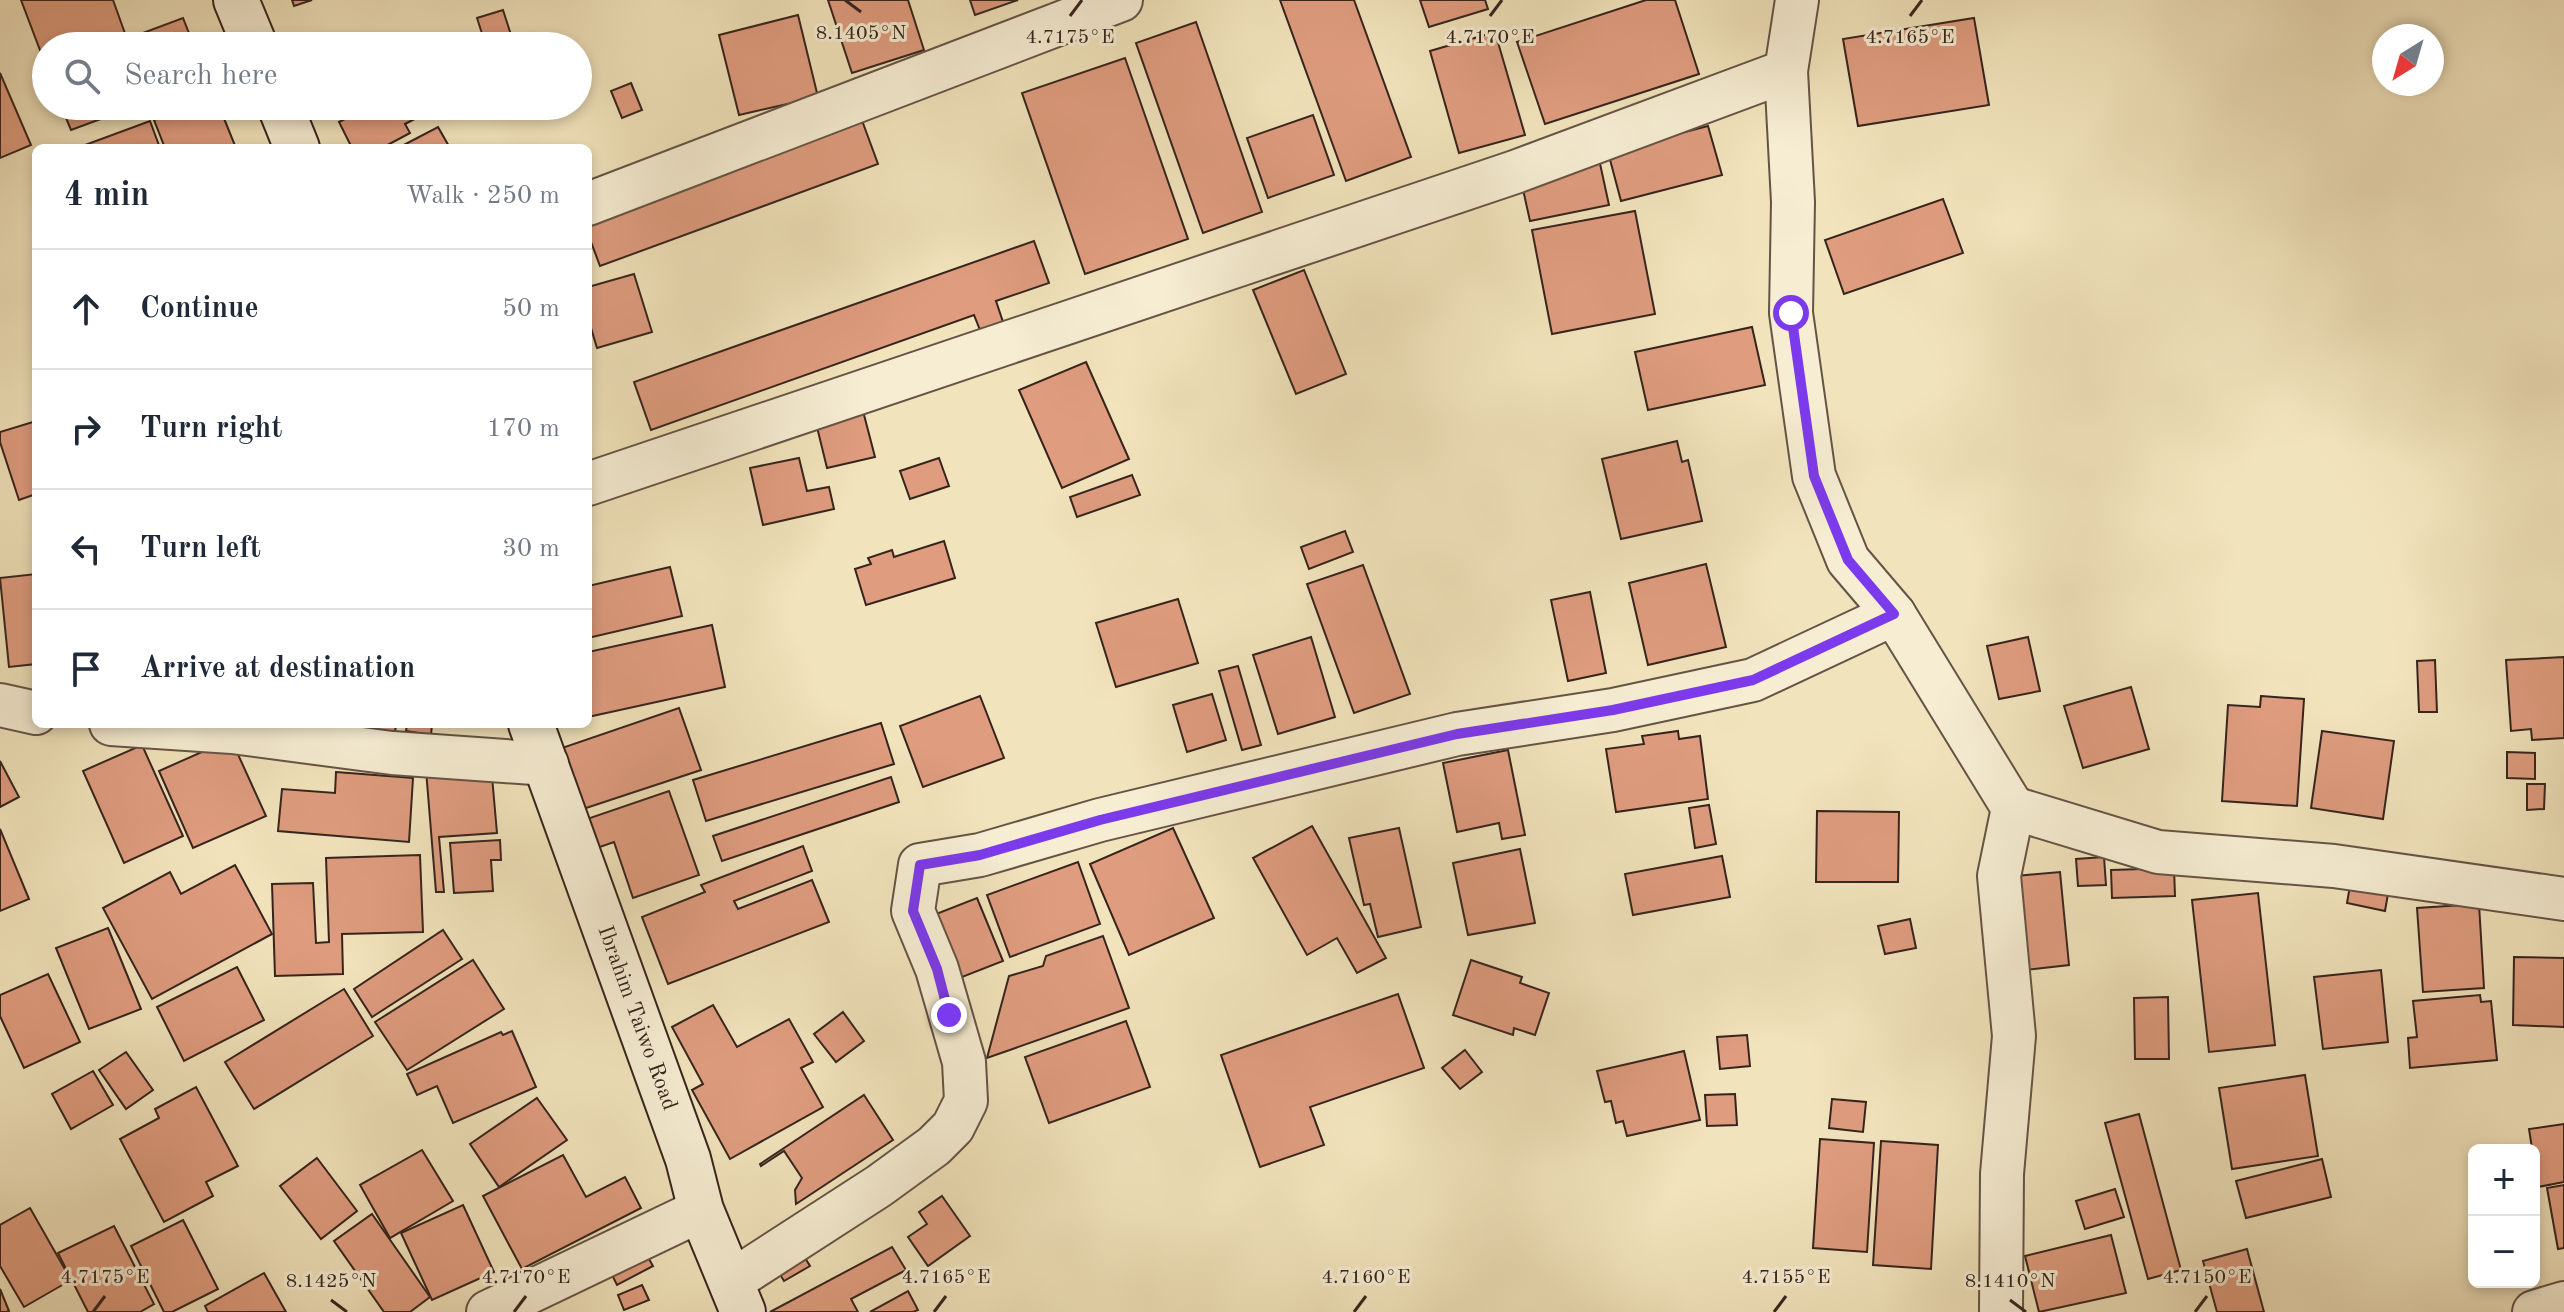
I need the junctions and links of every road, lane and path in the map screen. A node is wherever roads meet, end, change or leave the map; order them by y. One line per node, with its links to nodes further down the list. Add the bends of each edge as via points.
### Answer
1 (236, 0): 4 (main road)
2 (1121, 0): 8 (street)
3 (1797, 0): 5 (street)
4 (249, 32)
5 (1786, 71): 9 (street, via 1515,172); 10 (street, via 1793,202 1791,313 1814,476 1848,560)
6 (286, 120): 7 (main road)
7 (295, 144)
8 (592, 202)
9 (592, 483)
10 (1894, 614): 16 (street); 19 (street, via 1753,680 1613,710 1457,734 1100,820 980,855 920,865 913,911 937,969 964,1062 966,1101 953,1127 934,1146)
11 (0, 705): 12 (street)
12 (32, 712)
13 (172, 728): 15 (street)
14 (533, 728): 15 (main road, Ibrahim Taiwo Road)
15 (547, 764): 18 (main road, Ibrahim Taiwo Road, via 688,1159)
16 (2013, 808): 17 (street, via 2158,852 2334,866); 22 (street, via 1999,876 2014,1036 2002,1174)
17 (2564, 899)
18 (701, 1210): 19 (main road, Ibrahim Taiwo Road); 21 (street)
19 (738, 1296)
20 (2564, 1303): 23 (street)
21 (488, 1312)
22 (2001, 1312)
23 (2534, 1312)

